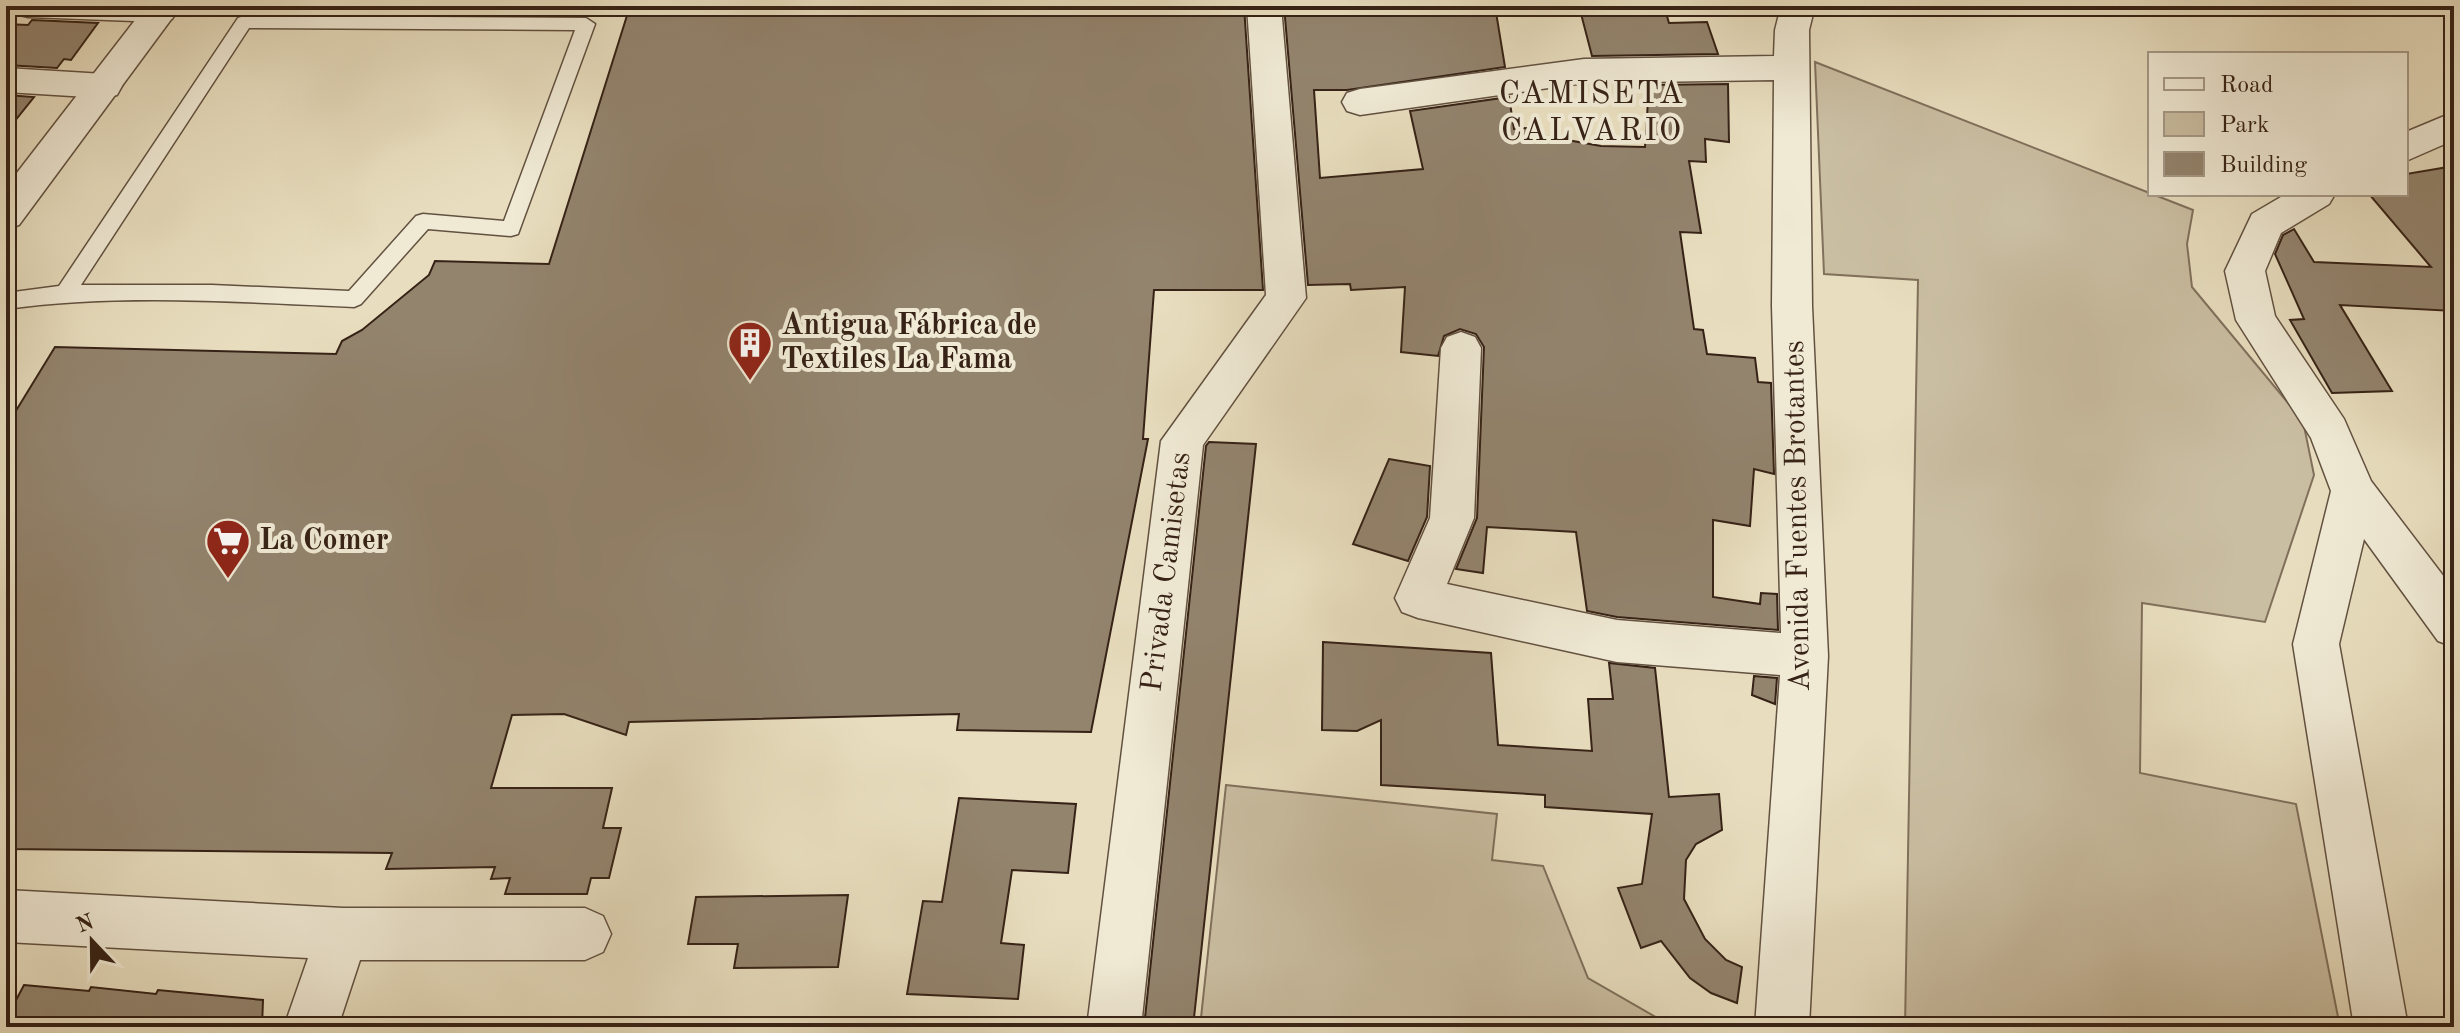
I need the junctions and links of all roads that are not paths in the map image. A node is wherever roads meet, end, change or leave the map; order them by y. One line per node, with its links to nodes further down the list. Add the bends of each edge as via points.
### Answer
1 (28, 6): 5 (street)
2 (332, 6): 6 (lane)
3 (1264, 6): 25 (street, Privada Camisetas, via 1286,298 1182,441)
4 (1798, 6): 7 (street, Avenida Fuentes Brotantes)
5 (162, 8): 9 (street)
6 (321, 24): 15 (lane, via 244,22); 15 (lane, via 586,24 511,229 423,221 354,299)
7 (1792, 68): 10 (street, via 1584,71); 20 (street, Avenida Fuentes Brotantes, via 1792,306)
8 (6, 80): 9 (street)
9 (104, 86): 14 (street)
10 (1360, 102)
11 (2454, 125): 12 (street)
12 (2408, 147)
13 (2313, 196): 18 (street, via 2266,224 2245,271 2256,320 2329,431)
14 (6, 215)
15 (65, 293): 16 (lane)
16 (6, 301)
17 (1461, 348): 20 (street, via 1452,518 1418,598 1617,641)
18 (2353, 491): 19 (street); 27 (street, via 2316,644)
19 (2454, 626)
20 (1805, 656): 26 (street, Avenida Fuentes Brotantes)
21 (6, 916): 22 (street)
22 (343, 934): 23 (street); 24 (street)
23 (585, 934)
24 (311, 1027)
25 (1114, 1027)
26 (1782, 1027)
27 (2381, 1027)

